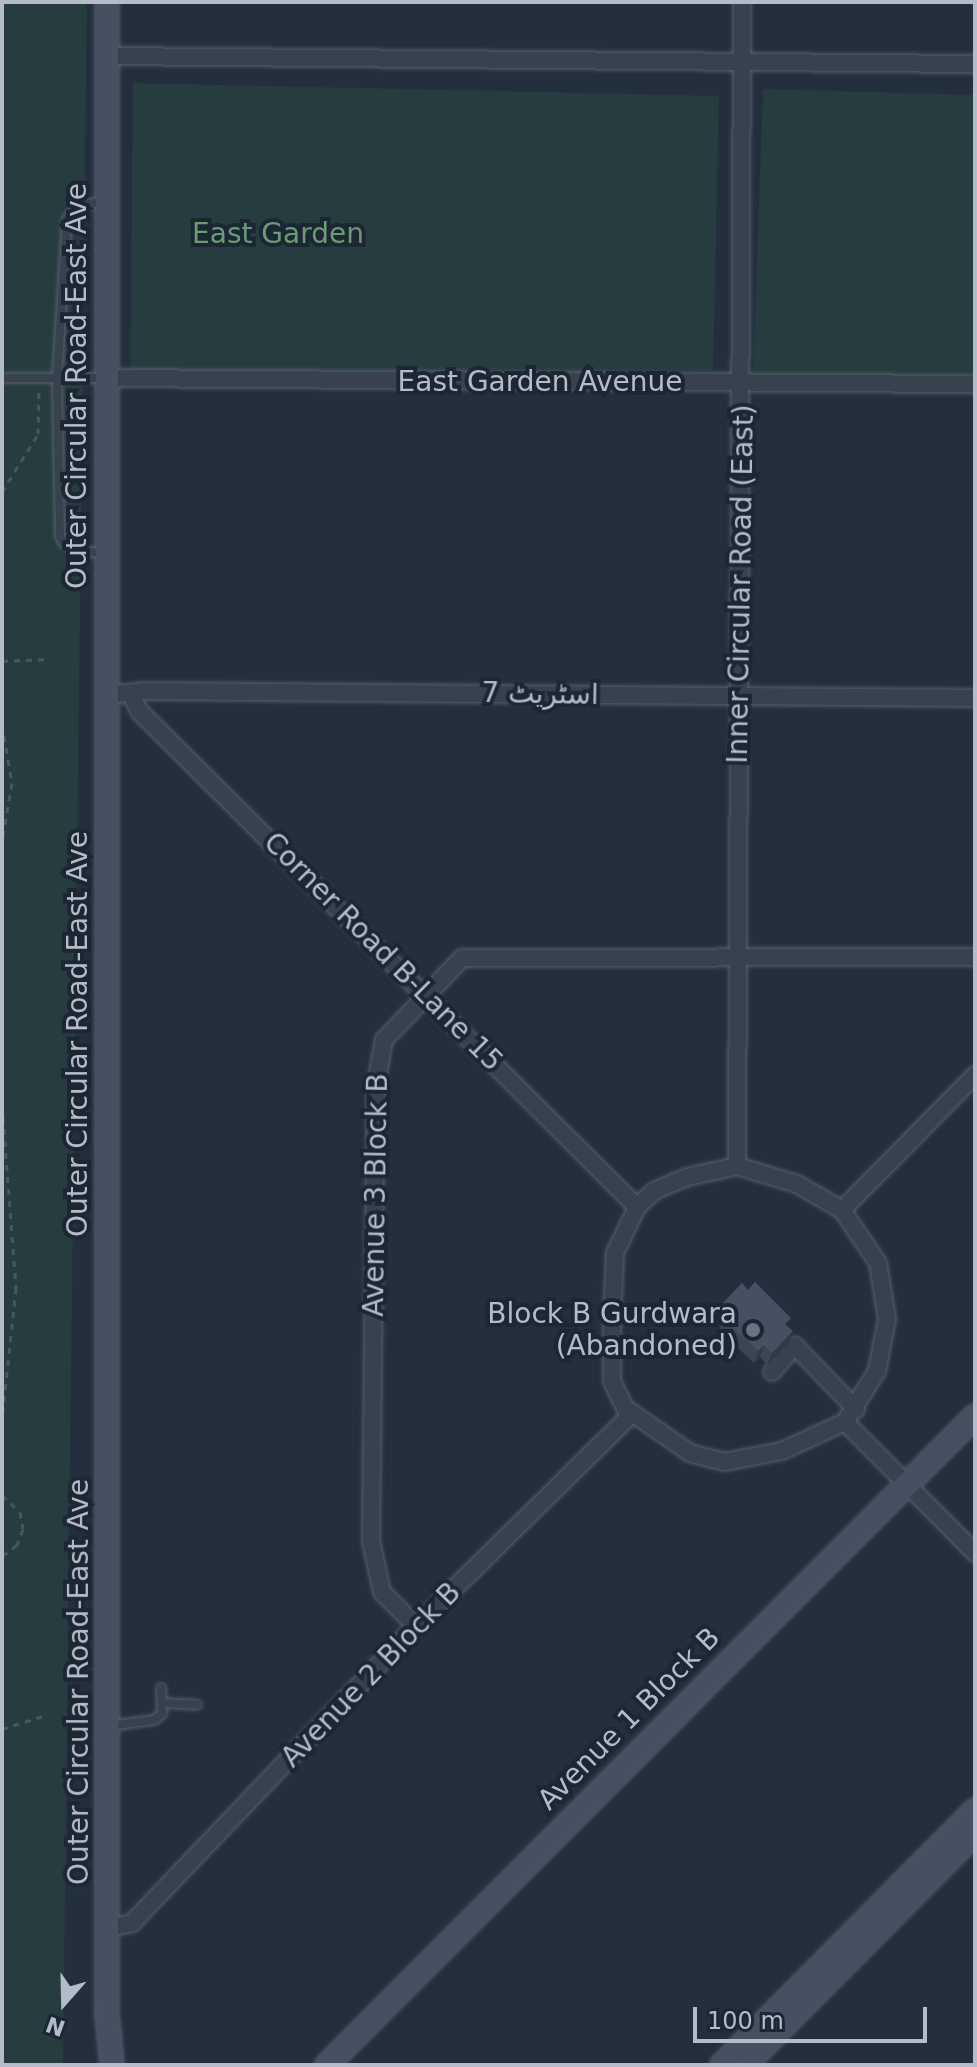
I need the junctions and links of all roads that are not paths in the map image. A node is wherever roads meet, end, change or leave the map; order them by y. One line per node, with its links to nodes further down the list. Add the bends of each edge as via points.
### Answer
1 (107, 2): 3 (street, Outer Circular Road-East Ave)
2 (742, 2): 4 (street, Inner Circular Road (East))
3 (108, 56): 4 (street); 6 (street, Outer Circular Road-East Ave)
4 (742, 61): 5 (street); 10 (street, Inner Circular Road (East))
5 (975, 64)
6 (106, 201): 8 (lane, via 78,206 67,219); 9 (street, Outer Circular Road-East Ave)
7 (2, 378): 8 (lane)
8 (57, 378): 9 (lane); 12 (lane, via 60,536 64,544)
9 (105, 378): 10 (street, East Garden Avenue); 12 (street, Outer Circular Road-East Ave)
10 (743, 383): 11 (street, East Garden Avenue); 15 (street, Inner Circular Road (East))
11 (975, 384)
12 (106, 553): 13 (street, Outer Circular Road-East Ave)
13 (108, 695): 14 (street, اسٹریٹ 7); 34 (street, Outer Circular Road-East Ave)
14 (132, 696): 15 (street, اسٹریٹ 7, via 144,691); 19 (street, Corner Road B-Lane 15, via 139,711)
15 (740, 696): 16 (street, اسٹریٹ 7); 18 (street, Inner Circular Road (East))
16 (975, 698)
17 (975, 957): 18 (street, Avenue 3 Block B)
18 (738, 959): 19 (street, Avenue 3 Block B, via 481,956 450,966); 21 (street, Inner Circular Road (East))
19 (424, 993): 22 (street, Corner Road B-Lane 15); 30 (street, Avenue 3 Block B, via 384,1040 378,1056 376,1117 371,1541 382,1592)
20 (975, 1075): 23 (street)
21 (737, 1166): 22 (street, via 687,1177 654,1191); 23 (street, via 797,1184)
22 (637, 1207): 25 (street, via 615,1253 612,1324 612,1381)
23 (842, 1210): 26 (street, via 878,1263 887,1319 877,1371)
24 (772, 1372): 26 (street, via 795,1346)
25 (631, 1415): 26 (street, via 690,1453 725,1462 803,1445); 30 (street, Avenue 2 Block B)
26 (850, 1415): 28 (street)
27 (975, 1416): 28 (street, Avenue 1 Block B)
28 (906, 1483): 29 (street); 39 (street, Avenue 1 Block B)
29 (975, 1553)
30 (416, 1626): 37 (street, Avenue 2 Block B, via 132,1923)
31 (161, 1688): 32 (lane)
32 (162, 1703): 33 (lane); 34 (lane, via 162,1714 154,1720)
33 (197, 1705)
34 (108, 1726): 37 (street, Outer Circular Road-East Ave)
35 (975, 1810): 40 (street)
36 (975, 1833): 41 (street)
37 (109, 1928): 38 (street, Outer Circular Road-East Ave)
38 (112, 2065)
39 (327, 2065)
40 (722, 2065)
41 (745, 2065)

